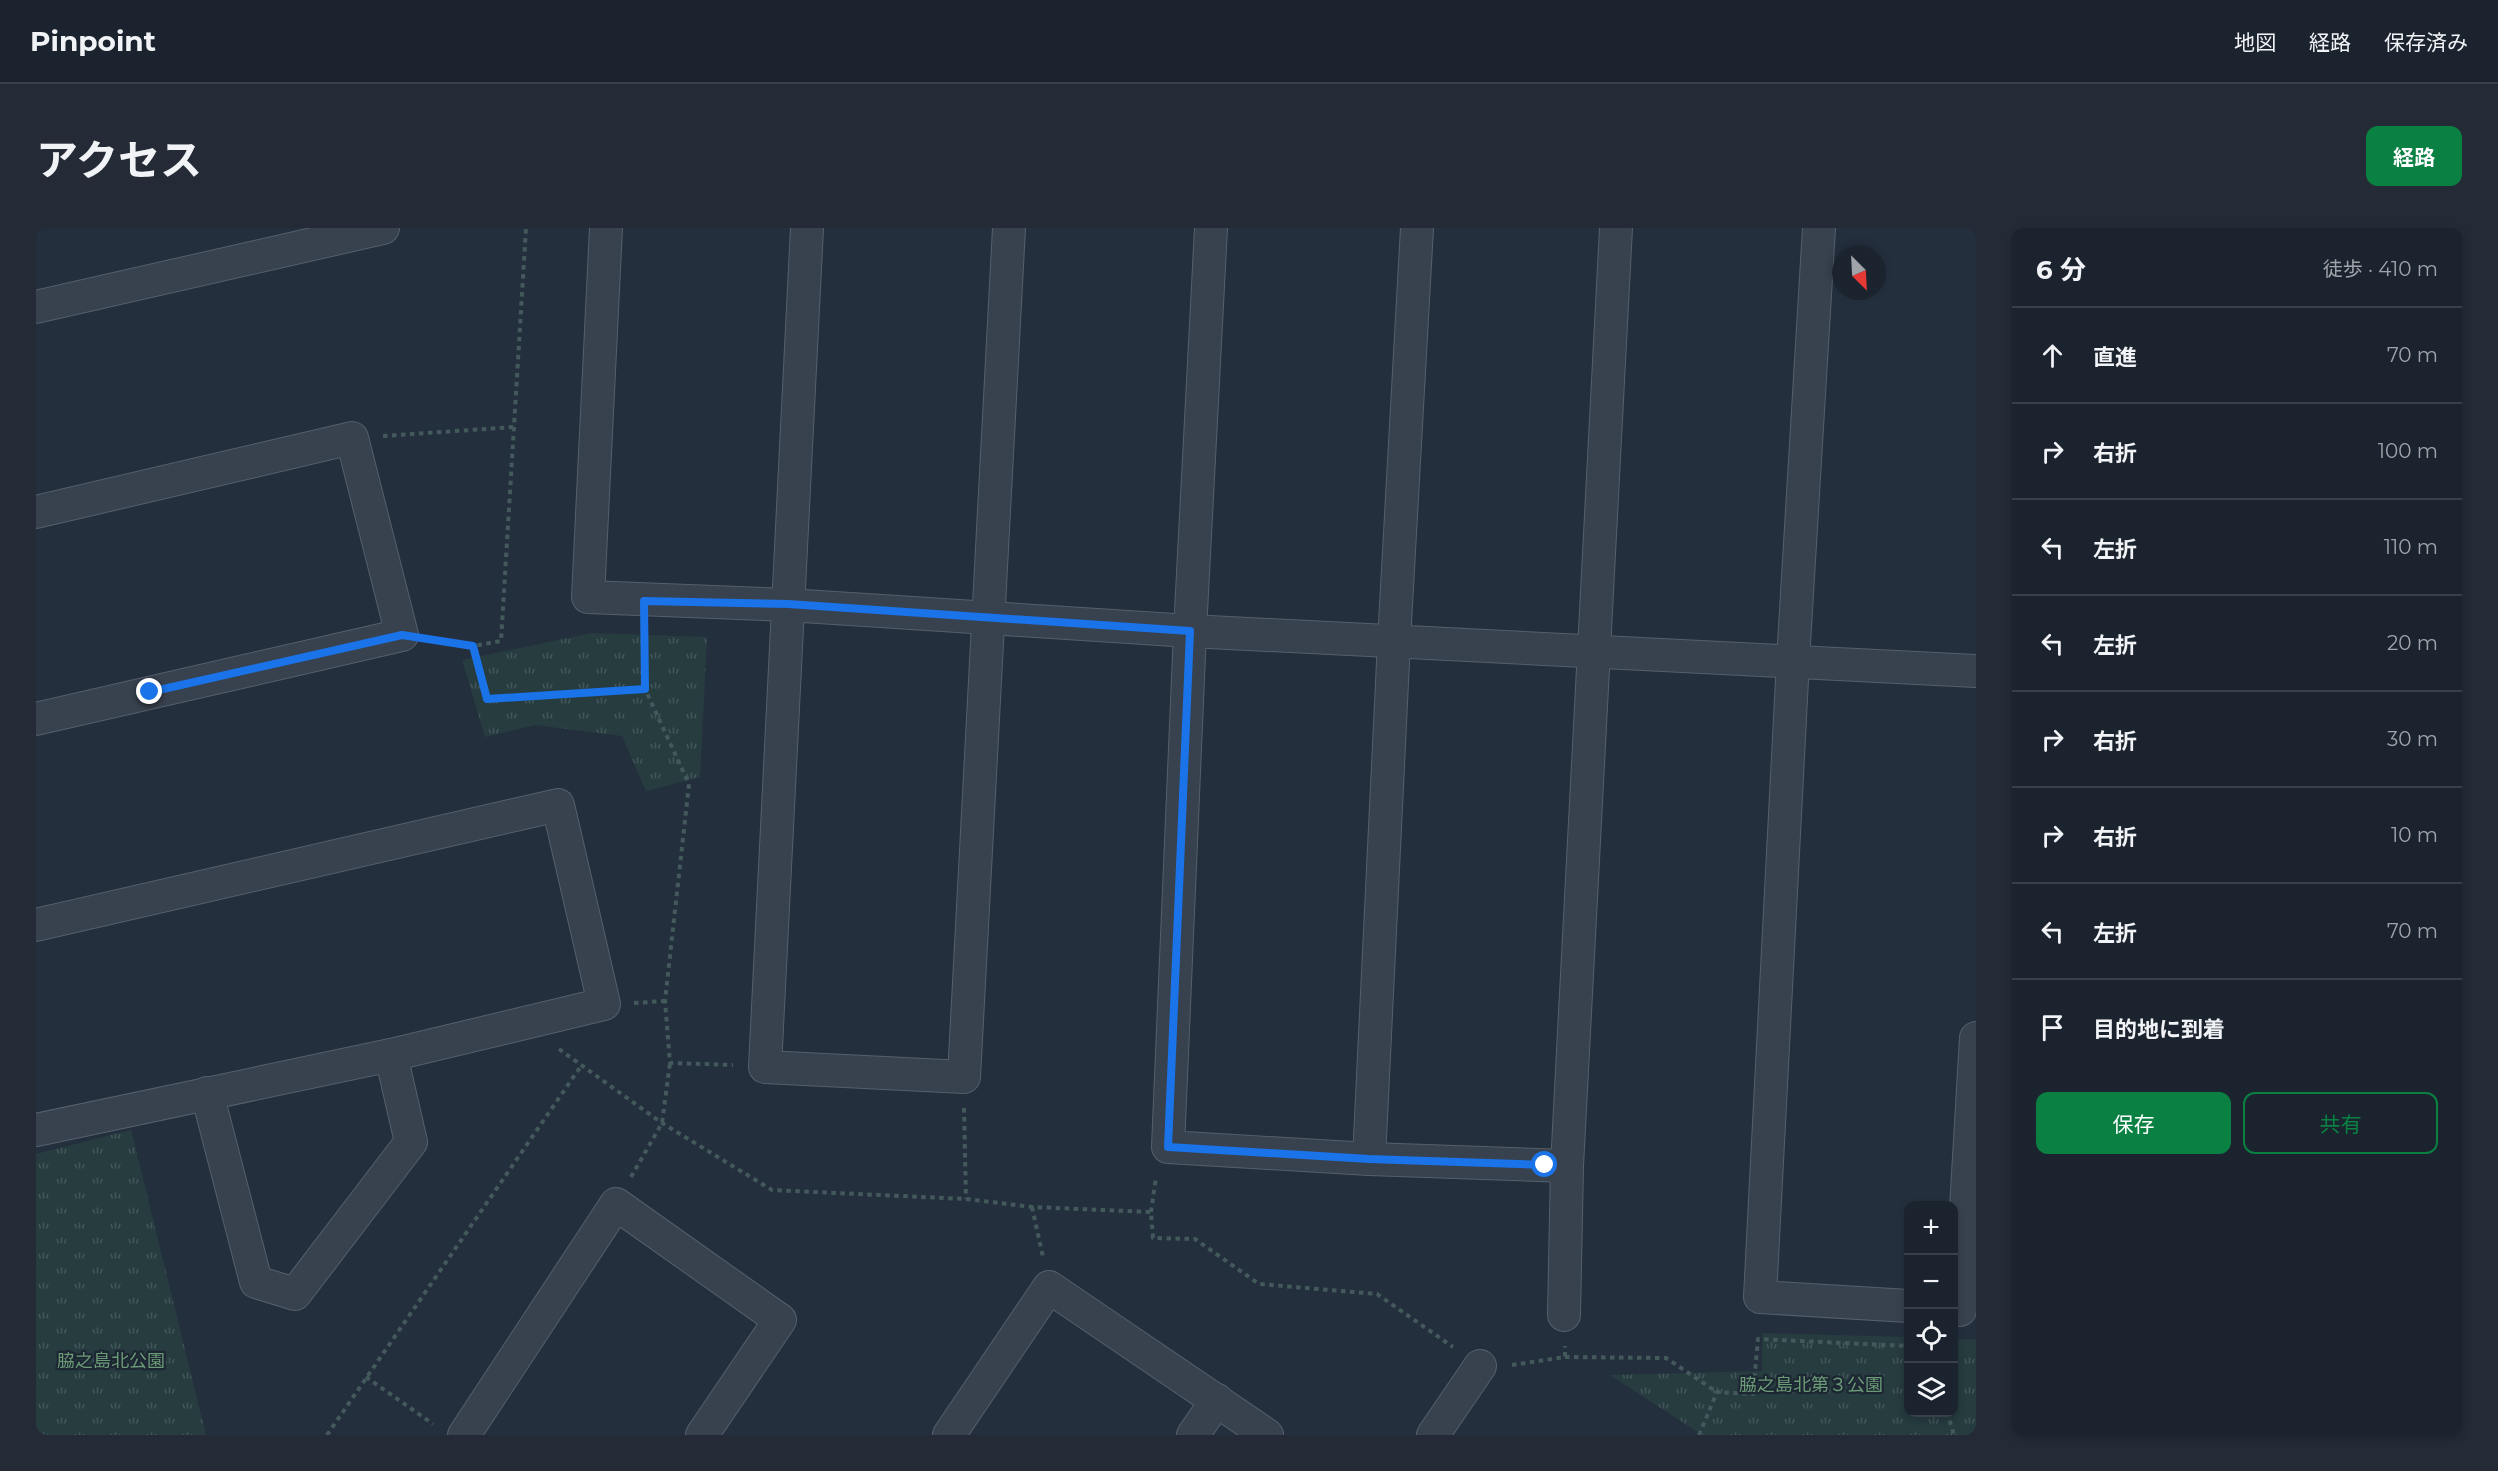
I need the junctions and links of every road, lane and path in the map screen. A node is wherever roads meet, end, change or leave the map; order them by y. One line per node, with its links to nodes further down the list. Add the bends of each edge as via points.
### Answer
1 (383, 228): 10 (street)
2 (526, 228): 11 (path)
3 (606, 228): 14 (street, via 588,597)
4 (807, 228): 15 (street)
5 (1009, 228): 16 (street)
6 (1211, 228): 17 (street)
7 (1417, 228): 19 (street)
8 (1616, 228): 21 (street)
9 (1819, 228): 22 (street)
10 (36, 307)
11 (514, 427): 12 (path); 20 (path, via 501,641)
12 (352, 438): 13 (street); 18 (street)
13 (36, 512)
14 (644, 601): 15 (street); 24 (path)
15 (788, 604): 16 (street); 32 (street)
16 (988, 618): 17 (street); 33 (street)
17 (1190, 631): 19 (street); 37 (street, via 1168,1147)
18 (402, 635): 20 (path); 25 (street)
19 (1394, 641): 21 (street); 37 (street)
20 (473, 646): 24 (path, via 487,699)
21 (1594, 650): 22 (street); 38 (street)
22 (1793, 660): 23 (street); 43 (street, via 1760,1297)
23 (1976, 671)
24 (645, 689): 30 (path, via 689,784 665,1001)
25 (36, 719)
26 (36, 925): 27 (street, via 558,805 604,1004)
27 (525, 1022): 29 (street); 31 (path)
28 (1976, 1038): 44 (street)
29 (390, 1055): 34 (street); 34 (street, via 411,1143 295,1294 256,1282)
30 (670, 1063): 32 (path); 35 (path)
31 (581, 1066): 35 (path); 49 (path)
32 (765, 1067): 33 (street)
33 (963, 1077): 39 (path)
34 (207, 1092): 36 (street)
35 (662, 1123): 39 (path, via 772,1190); 40 (path)
36 (36, 1130)
37 (1369, 1159): 38 (street)
38 (1567, 1166): 45 (street)
39 (966, 1199): 41 (path)
40 (616, 1204): 53 (street); 55 (street, via 780,1320)
41 (1032, 1207): 42 (path); 48 (path, via 1151,1212 1153,1238 1195,1239 1259,1284 1377,1294)
42 (1049, 1287): 51 (street); 56 (street)
43 (1904, 1306)
44 (1958, 1310)
45 (1564, 1315): 47 (path)
46 (1904, 1346): 50 (path, via 1758,1339 1753,1394)
47 (1565, 1357): 48 (path); 50 (path, via 1666,1358)
48 (1480, 1366): 59 (street)
49 (366, 1377): 53 (path); 54 (path)
50 (1717, 1392): 60 (path)
51 (1217, 1400): 57 (street); 58 (street)
52 (1948, 1417): 61 (path)
53 (452, 1432)
54 (327, 1435)
55 (702, 1435)
56 (949, 1435)
57 (1193, 1435)
58 (1267, 1435)
59 (1433, 1435)
60 (1699, 1435)
61 (1954, 1435)

